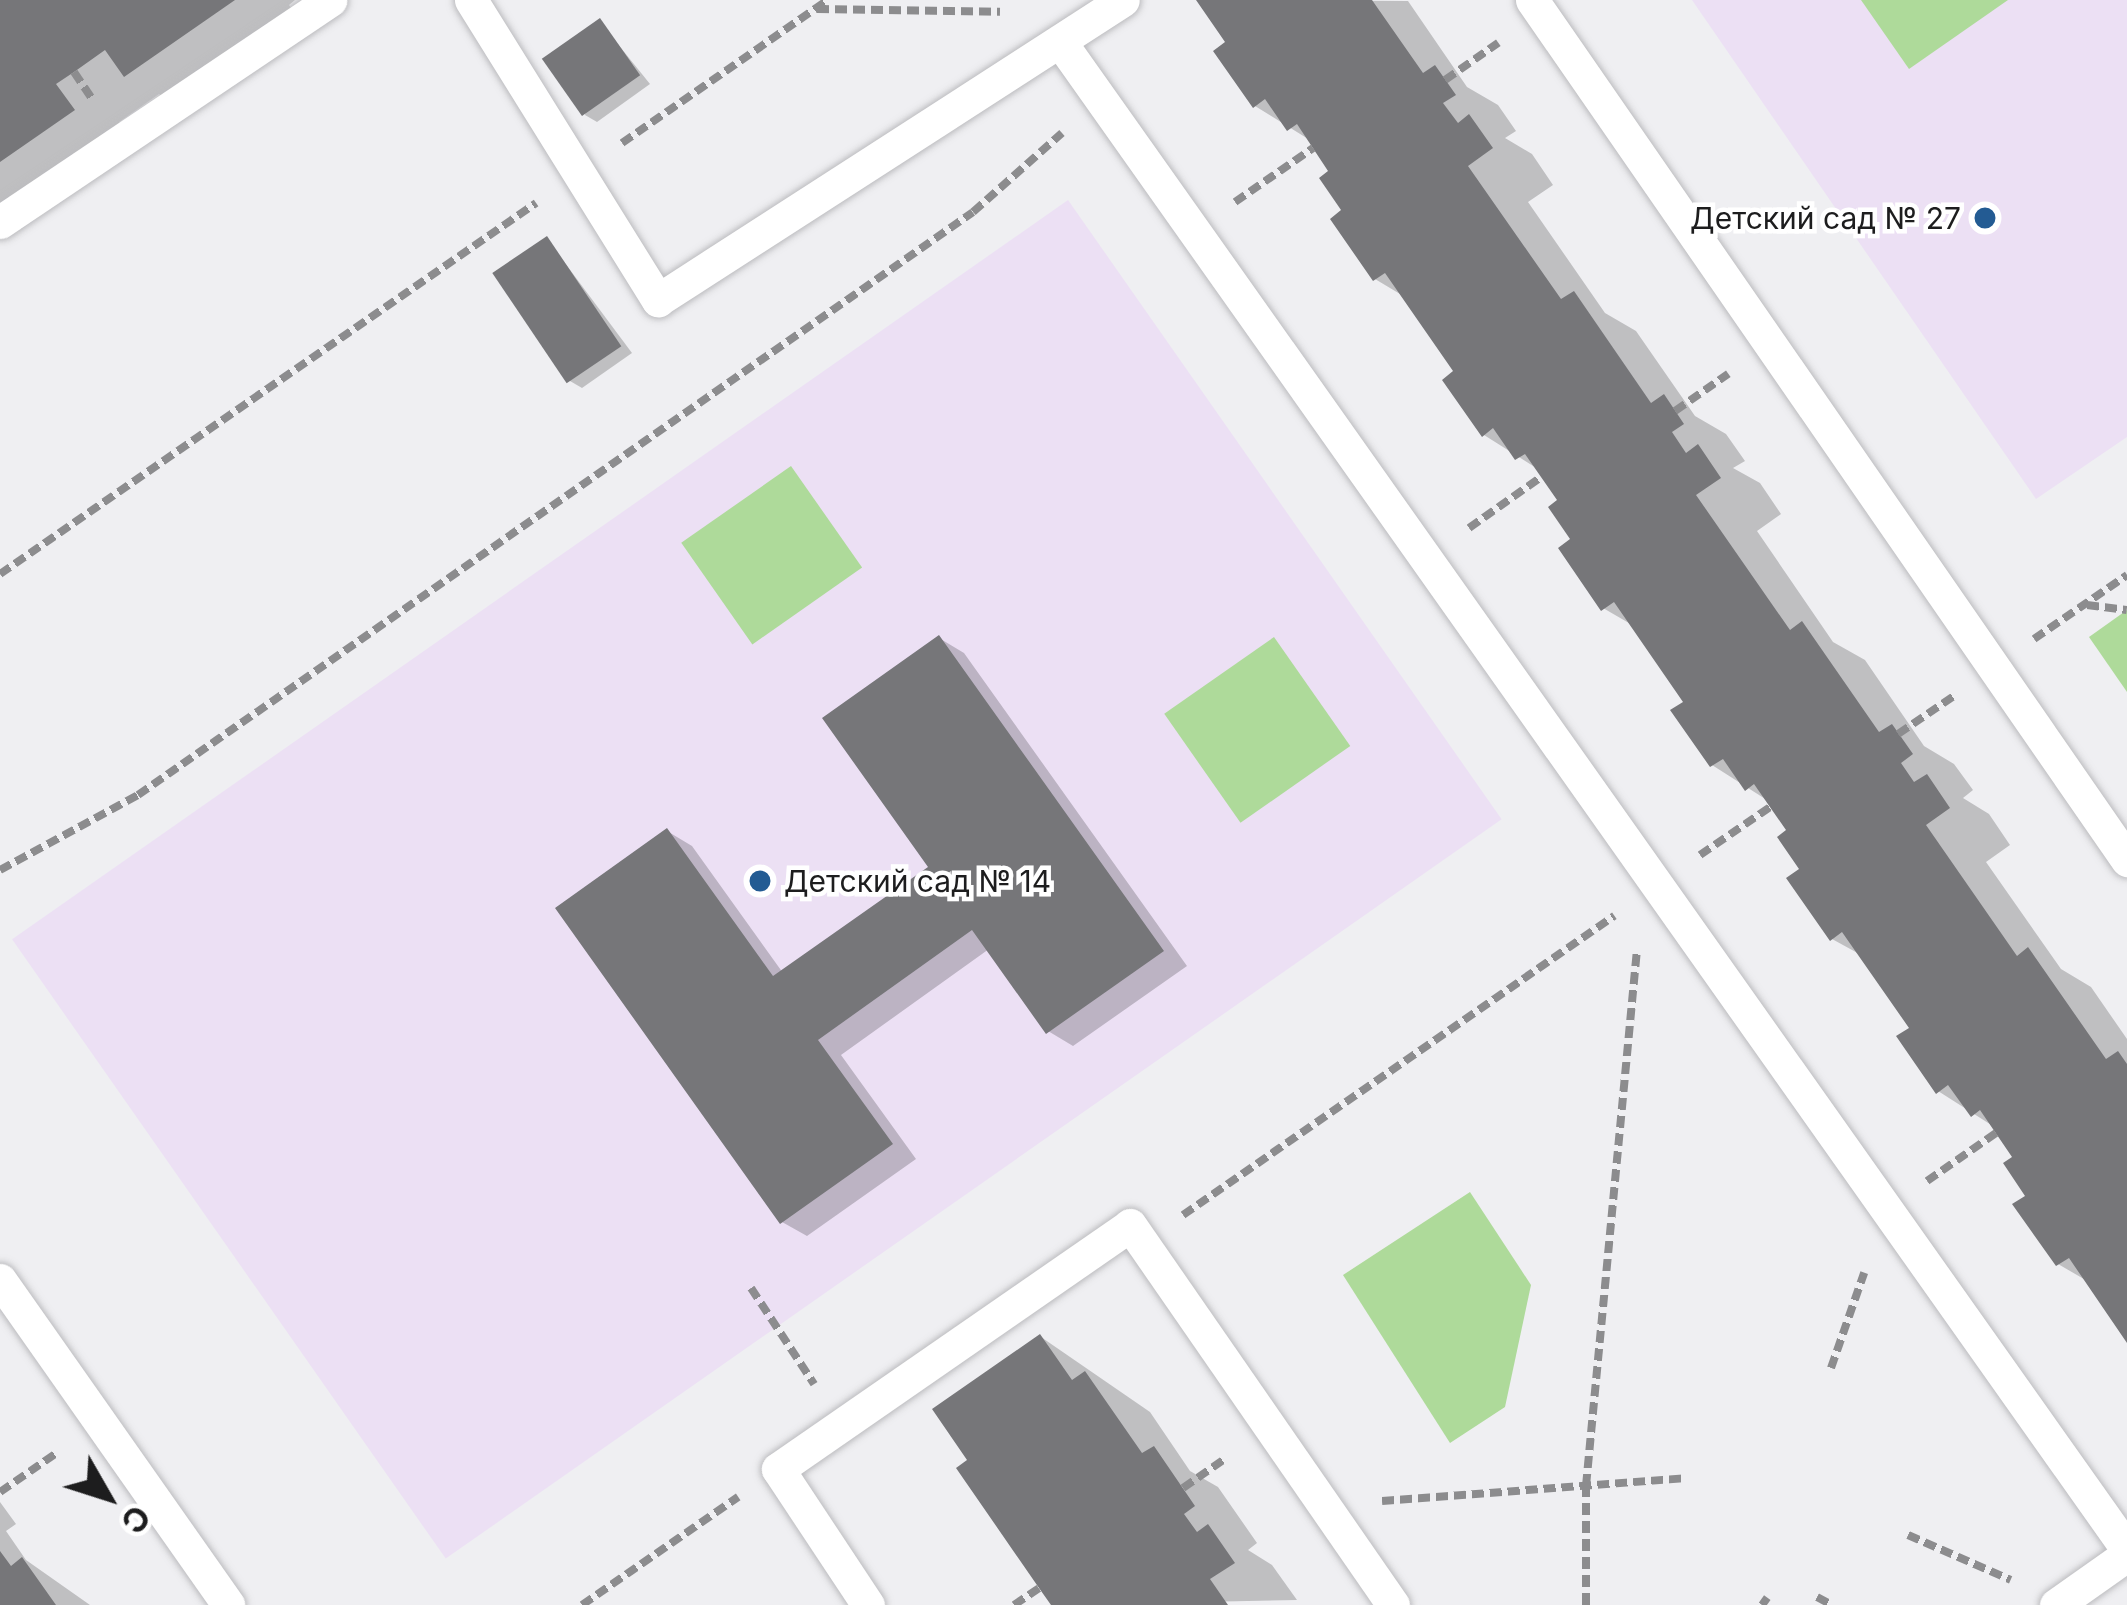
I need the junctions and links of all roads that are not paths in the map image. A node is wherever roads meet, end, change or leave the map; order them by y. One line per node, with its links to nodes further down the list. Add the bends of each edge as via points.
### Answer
1 (330, 0): 6 (lane)
2 (471, 0): 5 (lane, via 658,300)
3 (1123, 0): 5 (lane)
4 (1532, 0): 7 (lane)
5 (1061, 44): 9 (lane, via 1649,891)
6 (0, 222)
7 (2127, 860)
8 (0, 1280): 11 (lane)
9 (2127, 1552): 10 (lane)
10 (2059, 1603)
11 (228, 1605)
12 (868, 1605): 13 (lane, via 778,1469 1130,1225)
13 (1393, 1605)

